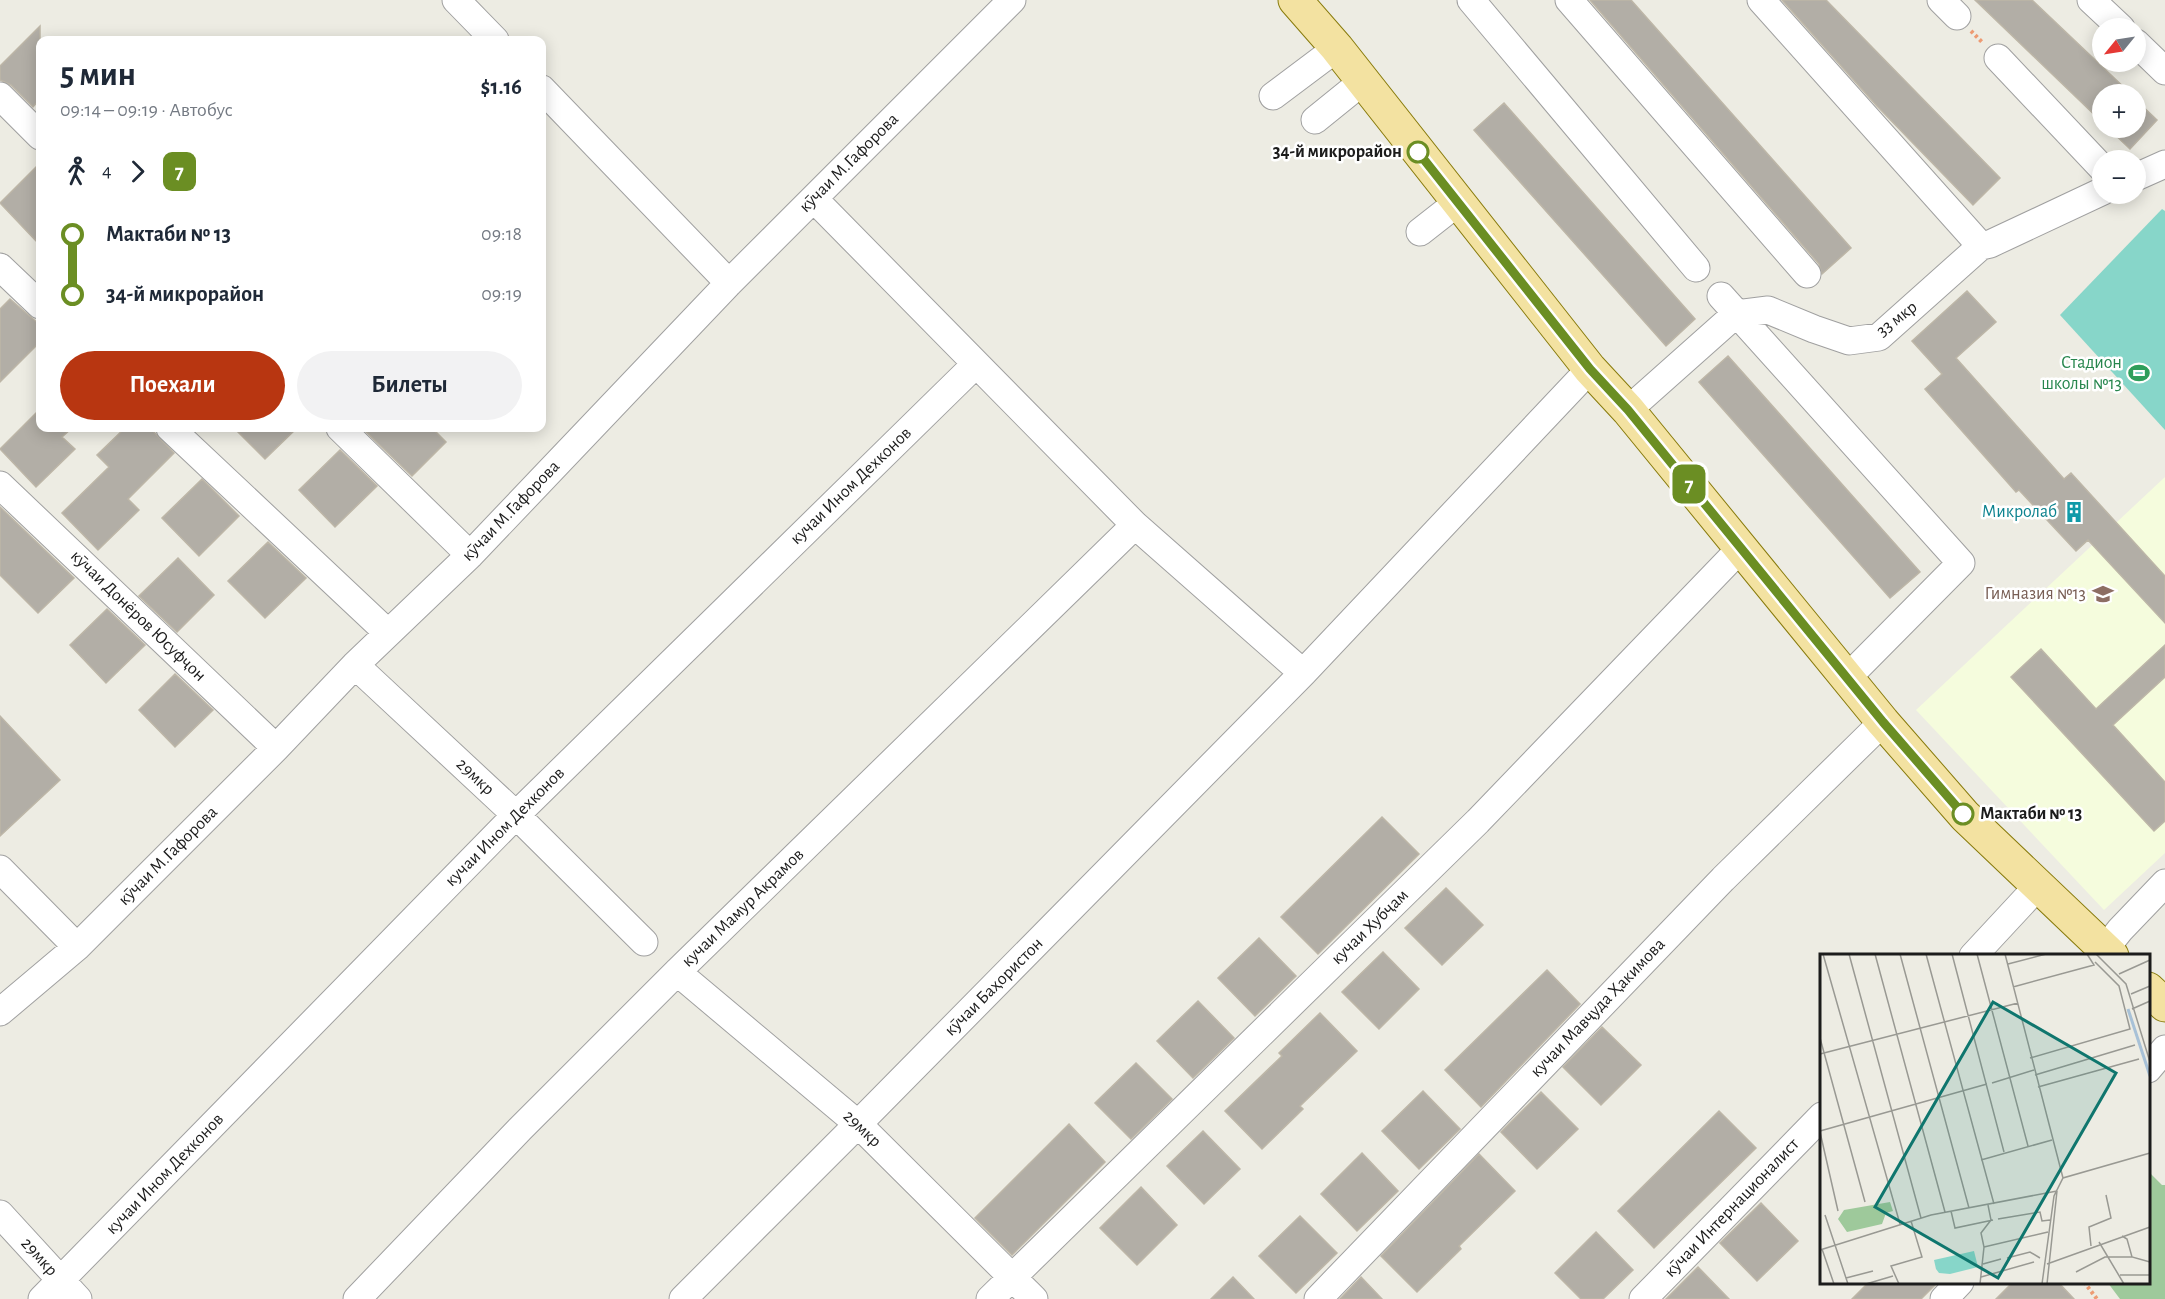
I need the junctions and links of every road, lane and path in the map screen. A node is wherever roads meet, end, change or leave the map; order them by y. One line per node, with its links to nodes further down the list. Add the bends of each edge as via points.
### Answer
1 (456, 0): 10 (street)
2 (1012, 0): 25 (street, кӯчаи М.Гафорова)
3 (1294, 0): 11 (main road)
4 (1471, 0): 30 (street)
5 (1569, 0): 31 (street)
6 (1761, 0): 28 (street)
7 (2091, 0): 9 (street)
8 (1949, 8): 13 (path)
9 (2110, 18)
10 (491, 36)
11 (1336, 48): 15 (main road); 18 (street)
12 (2146, 53): 14 (street)
13 (1998, 58): 21 (street)
14 (2165, 71)
15 (1362, 82): 19 (street); 26 (main road)
16 (546, 92): 32 (street)
17 (0, 96): 20 (street)
18 (1273, 96)
19 (1316, 120)
20 (36, 132)
21 (2092, 157)
22 (2165, 165): 23 (street)
23 (2146, 173)
24 (2092, 196): 28 (street, 33 мкр)
25 (814, 199): 32 (street, кӯчаи М.Гафорова); 35 (street)
26 (1457, 202): 27 (street); 36 (main road)
27 (1420, 232)
28 (1981, 246): 34 (street, 33 мкр, via 1879,338 1849,340 1768,310)
29 (0, 267): 33 (street)
30 (1696, 268)
31 (1807, 274)
32 (729, 283): 43 (street, кӯчаи М.Гафорова)
33 (36, 301)
34 (1728, 305): 37 (street); 47 (street, via 1961,563)
35 (976, 364): 41 (street); 50 (street, кучаи Ином Дехконов)
36 (1590, 369): 37 (main road); 46 (street, кӯчаи Баҳористон)
37 (1628, 410): 42 (main road)
38 (174, 432): 44 (street)
39 (344, 432): 43 (street)
40 (0, 485): 49 (street, кӯчаи Донёров Юсуфҷон)
41 (1135, 525): 46 (street); 58 (street, кучаи Мамур Акрамов)
42 (1740, 548): 47 (main road); 67 (street, кучаи Хубҷам, via 1478,821)
43 (470, 555): 44 (street, кӯчаи М.Гафорова)
44 (388, 633): 45 (street, кӯчаи М.Гафорова)
45 (355, 665): 49 (street, кӯчаи М.Гафорова); 50 (street, 29мкр)
46 (1303, 673): 65 (street, кӯчаи Баҳористон)
47 (1847, 678): 48 (main road)
48 (1883, 722): 53 (main road, via 1965,816); 75 (street, кучаи Мавҷуда Ҳакимова, via 1715,887)
49 (276, 748): 55 (street, кӯчаи М.Гафорова)
50 (516, 815): 54 (street, 29мкр); 70 (street, кучаи Ином Дехконов)
51 (0, 869): 55 (street)
52 (2165, 883): 56 (street, via 2120,930)
53 (2038, 886): 56 (main road); 57 (street)
54 (644, 942)
55 (77, 947): 61 (street, кӯчаи М.Гафорова)
56 (2109, 952)
57 (1975, 954)
58 (677, 972): 65 (street, 29мкр); 71 (street, кучаи Мамур Акрамов)
59 (2150, 992): 60 (main road)
60 (2165, 1005)
61 (0, 1012)
62 (2165, 1049): 63 (street)
63 (2150, 1067)
64 (1820, 1117): 76 (street, кӯчаи Интернационалист)
65 (858, 1124): 67 (street, 29мкр); 72 (street, кӯчаи Баҳористон)
66 (0, 1214): 70 (street, 29мкр)
67 (1012, 1277): 73 (street, кучаи Хубҷам); 74 (street, 29мкр)
68 (1958, 1284): 77 (street)
69 (2086, 1284): 78 (path)
70 (60, 1293)
71 (357, 1299)
72 (683, 1299)
73 (990, 1299)
74 (1034, 1299)
75 (1318, 1299)
76 (1643, 1299)
77 (1944, 1299)
78 (2097, 1299)

